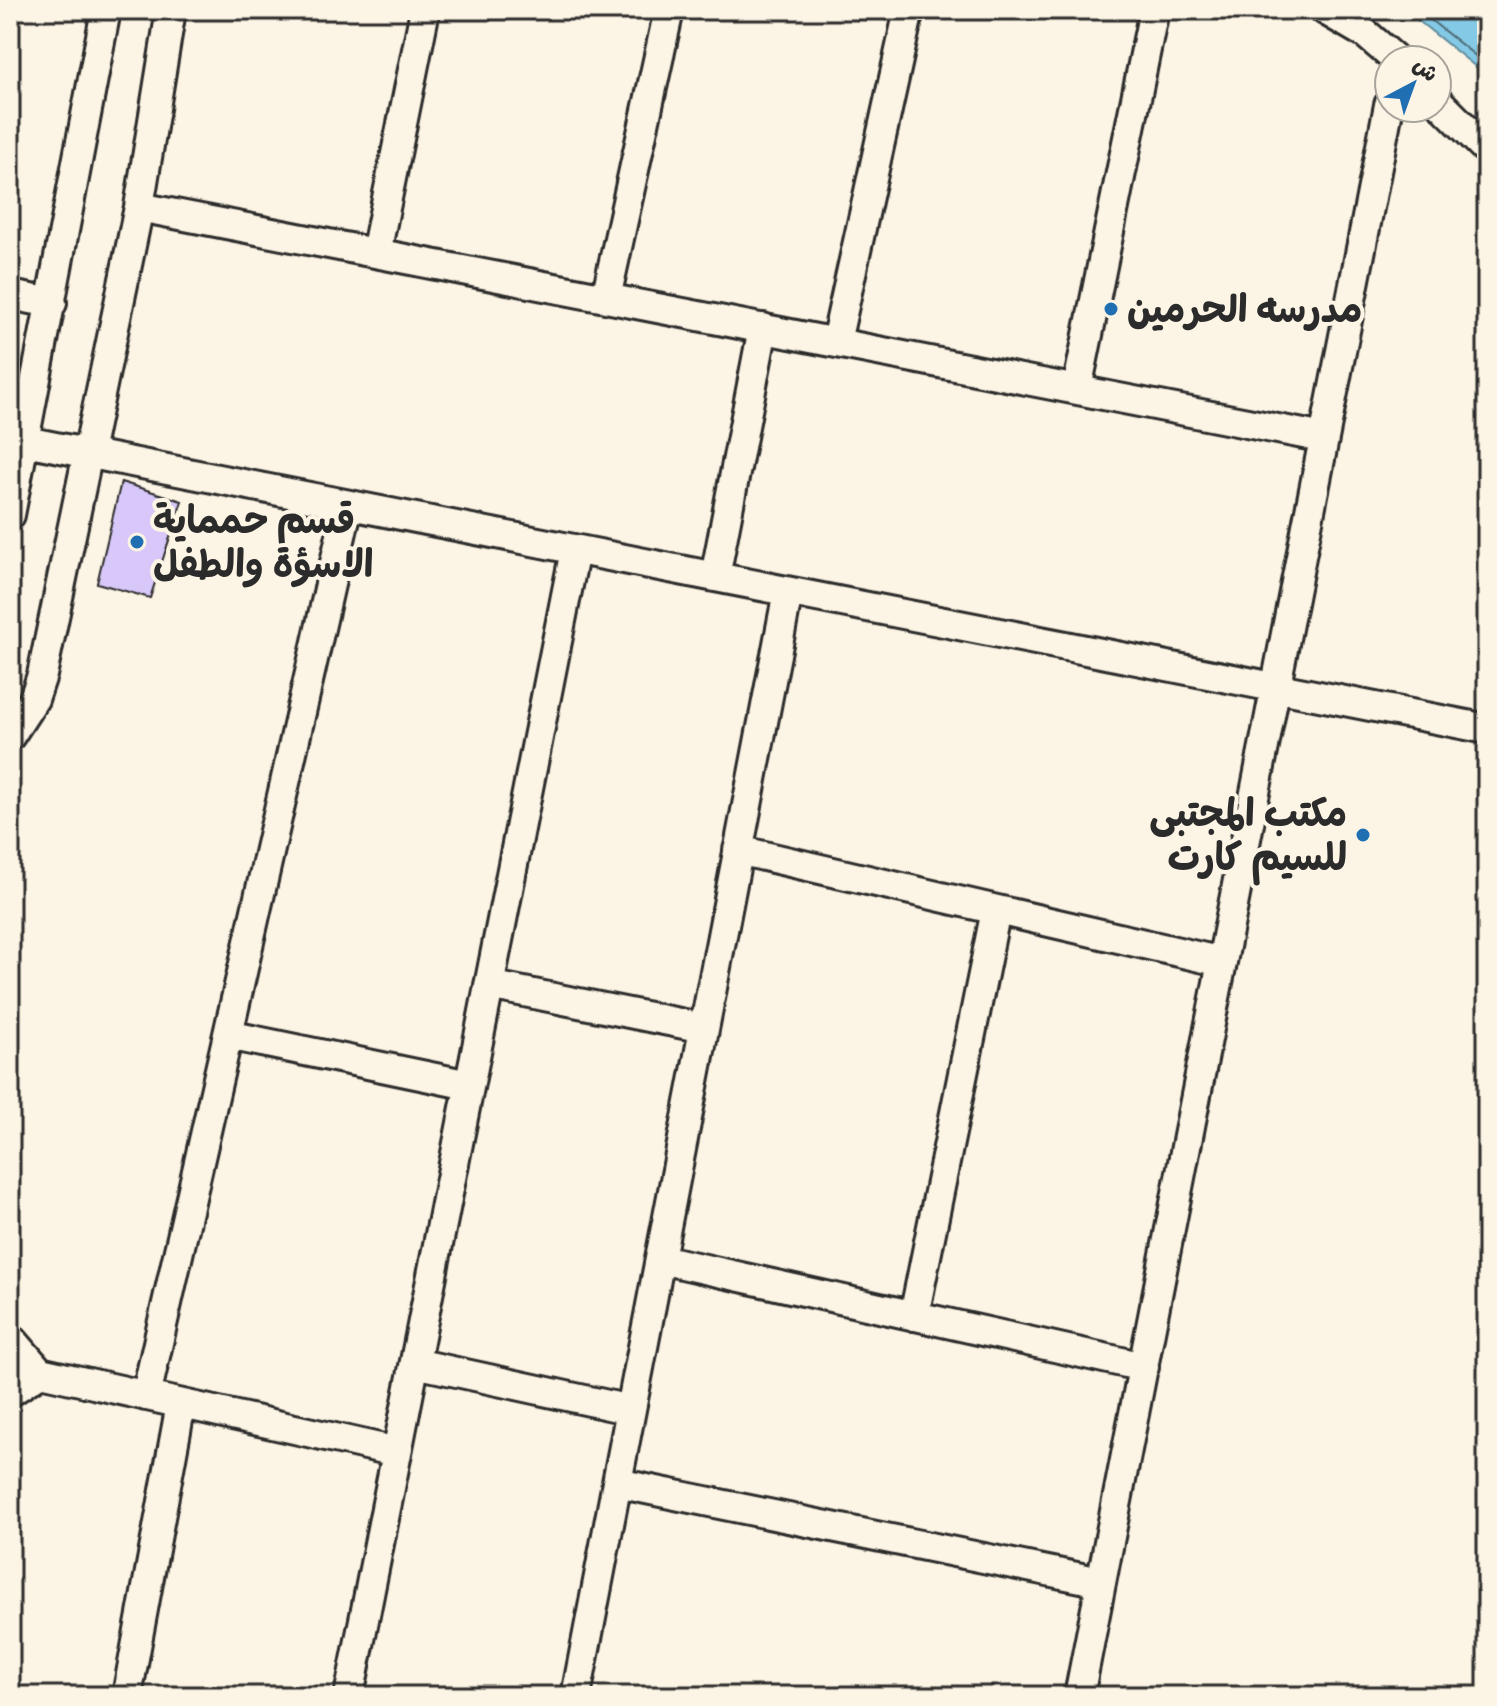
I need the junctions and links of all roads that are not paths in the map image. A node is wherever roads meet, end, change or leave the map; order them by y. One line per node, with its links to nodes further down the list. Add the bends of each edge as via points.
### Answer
1 (106, 10): 16 (street)
2 (171, 10): 12 (street)
3 (425, 10): 13 (street)
4 (669, 10): 15 (street)
5 (909, 10): 18 (street)
6 (1154, 10): 19 (street)
7 (1325, 10): 8 (street)
8 (1378, 44)
9 (1453, 116): 11 (street)
10 (1385, 124): 20 (street)
11 (1487, 150)
12 (139, 207): 13 (street); 22 (street)
13 (376, 253): 15 (street)
14 (10, 295): 16 (street)
15 (606, 298): 17 (street)
16 (52, 303): 21 (street)
17 (763, 328): 18 (street); 26 (street)
18 (836, 342): 19 (street)
19 (1077, 389): 20 (street)
20 (1324, 438): 28 (street)
21 (25, 441): 22 (street); 24 (street)
22 (87, 454): 23 (street); 30 (street, via 42,675 34,699)
23 (348, 505): 25 (street); 36 (street)
24 (10, 515)
25 (575, 550): 26 (street); 34 (street)
26 (715, 577): 27 (street)
27 (788, 592): 28 (street); 31 (street)
28 (1276, 688): 29 (street); 33 (street)
29 (1487, 729)
30 (10, 736)
31 (738, 850): 32 (street); 35 (street)
32 (996, 910): 33 (street); 39 (street)
33 (1222, 962): 42 (street)
34 (489, 985): 35 (street); 37 (street)
35 (704, 1028): 38 (street)
36 (228, 1035): 37 (street); 45 (street)
37 (469, 1085): 41 (street)
38 (660, 1259): 39 (street); 47 (street)
39 (914, 1316): 42 (street)
40 (10, 1337): 43 (street)
41 (415, 1363): 47 (street); 48 (street)
42 (1144, 1367): 50 (street)
43 (40, 1372): 44 (street); 45 (street)
44 (10, 1392)
45 (146, 1396): 46 (street)
46 (181, 1404): 48 (street); 51 (street)
47 (631, 1410): 49 (street)
48 (397, 1452): 52 (street)
49 (617, 1483): 50 (street); 53 (street)
50 (1101, 1582): 54 (street)
51 (127, 1696)
52 (349, 1696)
53 (576, 1696)
54 (1079, 1696)

